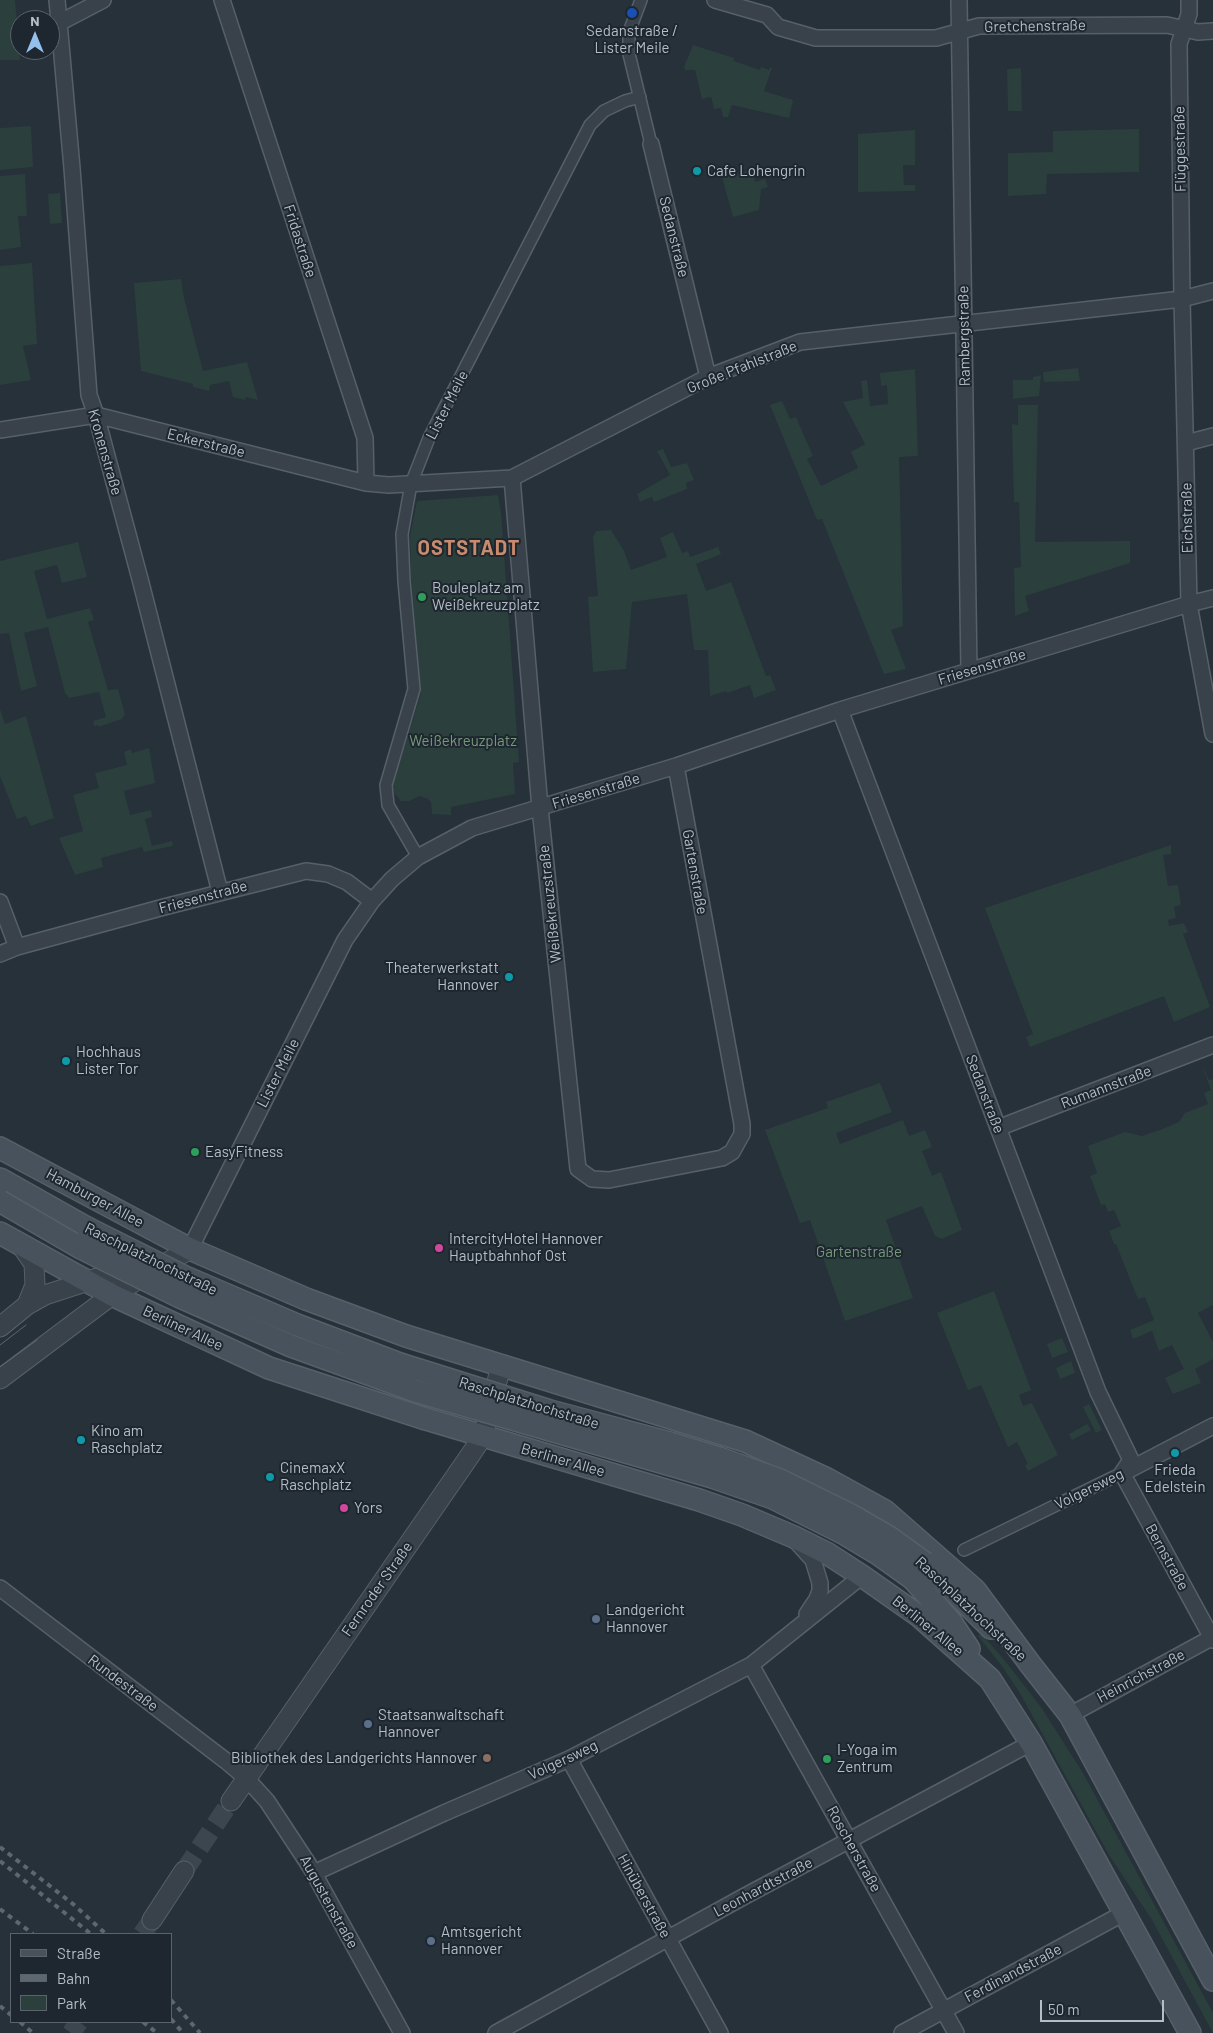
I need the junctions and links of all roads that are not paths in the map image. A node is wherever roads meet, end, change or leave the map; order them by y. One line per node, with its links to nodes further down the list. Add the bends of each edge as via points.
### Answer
1 (103, 0): 7 (street)
2 (222, 0): 23 (street, Fridastraße, via 365,438)
3 (641, 0): 12 (street, via 629,32 629,54)
4 (716, 0): 10 (street, Gretchenstraße, via 767,15 778,27 816,38 936,38)
5 (959, 0): 10 (street, Rambergstraße)
6 (1189, 0): 8 (street, Flüggestraße)
7 (60, 22)
8 (1184, 29): 9 (street, Gretchenstraße); 10 (street, Gretchenstraße, via 1167,25 979,26); 15 (street, Flüggestraße, via 1180,44)
9 (1213, 31)
10 (959, 32): 16 (street, Rambergstraße)
11 (60, 35): 18 (street, Kronenstraße, via 89,394)
12 (640, 97): 13 (street, Sedanstraße); 24 (street, Lister Meile, via 604,111 590,125 429,438)
13 (651, 144): 17 (street, Sedanstraße)
14 (1213, 291): 15 (street, Große Pfahlstraße)
15 (1182, 299): 16 (street, Große Pfahlstraße); 21 (street, Eichstraße)
16 (964, 324): 17 (street, Große Pfahlstraße, via 800,342); 27 (street, Rambergstraße)
17 (708, 377): 22 (street, Große Pfahlstraße)
18 (96, 415): 19 (street, Eckerstraße); 23 (street, Eckerstraße); 33 (street, Kronenstraße)
19 (0, 430)
20 (1213, 436): 21 (street)
21 (1186, 443): 26 (street, Eichstraße)
22 (512, 478): 24 (street, Große Pfahlstraße); 31 (street, Weißekreuzstraße)
23 (366, 483): 24 (street, Eckerstraße)
24 (411, 484): 32 (street, Lister Meile, via 402,534 414,689 386,785 388,805)
25 (1213, 598): 26 (street, Friesenstraße)
26 (1189, 604): 27 (street, Friesenstraße); 29 (street, Eichstraße)
27 (969, 671): 28 (street, Friesenstraße)
28 (840, 710): 30 (street, Friesenstraße); 39 (street, Sedanstraße)
29 (1213, 734)
30 (676, 766): 31 (street, Friesenstraße); 41 (street, Gartenstraße, via 742,1124 742,1134)
31 (540, 808): 32 (street, Friesenstraße, via 472,828); 41 (street, Weißekreuzstraße, via 578,1169 592,1178 609,1180 722,1158)
32 (418, 857): 34 (street, Friesenstraße)
33 (220, 892): 34 (street, Friesenstraße, via 306,870 347,882); 36 (street, Friesenstraße)
34 (372, 901): 46 (street, Lister Meile, via 345,940)
35 (0, 902): 36 (street)
36 (17, 947): 37 (street, Friesenstraße)
37 (0, 954)
38 (1213, 1045): 39 (street, Rumannstraße)
39 (998, 1128): 56 (street, Sedanstraße, via 1098,1392 1131,1460)
40 (0, 1148): 46 (main road, Hamburger Allee)
41 (732, 1152)
42 (0, 1179): 59 (main road, Raschplatzhochstraße, bridge, via 87,1228 176,1272 298,1326 400,1364 550,1411 695,1450 780,1480 889,1538)
43 (0, 1201): 59 (main road, Raschplatzhochstraße, bridge, via 80,1247 180,1297 291,1346 415,1391 712,1477 773,1498 878,1554)
44 (0, 1233): 45 (main road)
45 (21, 1245): 47 (main road); 49 (street, via 34,1264 35,1285)
46 (190, 1248): 47 (street); 48 (street); 51 (main road, via 306,1299)
47 (87, 1281): 48 (main road); 49 (street, via 45,1295)
48 (112, 1294): 52 (street); 55 (main road, Berliner Allee, via 269,1368)
49 (27, 1305): 50 (street)
50 (0, 1327)
51 (501, 1366): 53 (main road); 55 (street, Fernroder Straße)
52 (0, 1379)
53 (633, 1405): 55 (main road, via 548,1391 527,1395 506,1409); 65 (main road, via 745,1442 827,1479 885,1511 975,1590)
54 (1213, 1426): 56 (street, Volgersweg)
55 (482, 1436): 57 (main road, Berliner Allee, via 699,1500); 70 (street, Fernroder Straße)
56 (1122, 1473): 58 (street, Volgersweg); 63 (street, Bernstraße)
57 (794, 1538): 60 (main road, Berliner Allee, via 828,1554); 62 (street, Volgersweg, via 813,1560 820,1583 817,1600)
58 (964, 1550)
59 (919, 1571): 65 (main road, Raschplatzhochstraße); 66 (main road, Raschplatzhochstraße)
60 (862, 1576): 62 (street, Volgersweg); 66 (main road, Berliner Allee, via 919,1616)
61 (0, 1588): 70 (street, Rundestraße)
62 (800, 1626): 64 (street, Volgersweg)
63 (1213, 1638): 67 (street, Heinrichstraße)
64 (751, 1664): 69 (street, Volgersweg); 72 (street, Roscherstraße)
65 (1030, 1664): 67 (main road)
66 (990, 1679): 68 (main road, Berliner Allee)
67 (1070, 1715): 78 (main road)
68 (1031, 1743): 72 (street, Leonhardtstraße); 75 (main road, Berliner Allee)
69 (569, 1759): 74 (street, Volgersweg); 77 (street, Hinüberstraße)
70 (246, 1778): 71 (street, Fernroder Straße); 74 (street, Augustenstraße, via 267,1801)
71 (231, 1801)
72 (849, 1841): 77 (street, Leonhardtstraße); 79 (street, Roscherstraße)
73 (184, 1871): 76 (street)
74 (314, 1873): 80 (street, Augustenstraße)
75 (1124, 1913): 79 (street, Ferdinandstraße); 85 (main road, Berliner Allee)
76 (152, 1920)
77 (668, 1939): 81 (street, Leonhardtstraße); 82 (street, Hinüberstraße)
78 (1213, 1980)
79 (944, 2010): 83 (street, Ferdinandstraße); 84 (street, Roscherstraße)
80 (402, 2033)
81 (496, 2033)
82 (720, 2033)
83 (902, 2033)
84 (956, 2033)
85 (1190, 2033)

